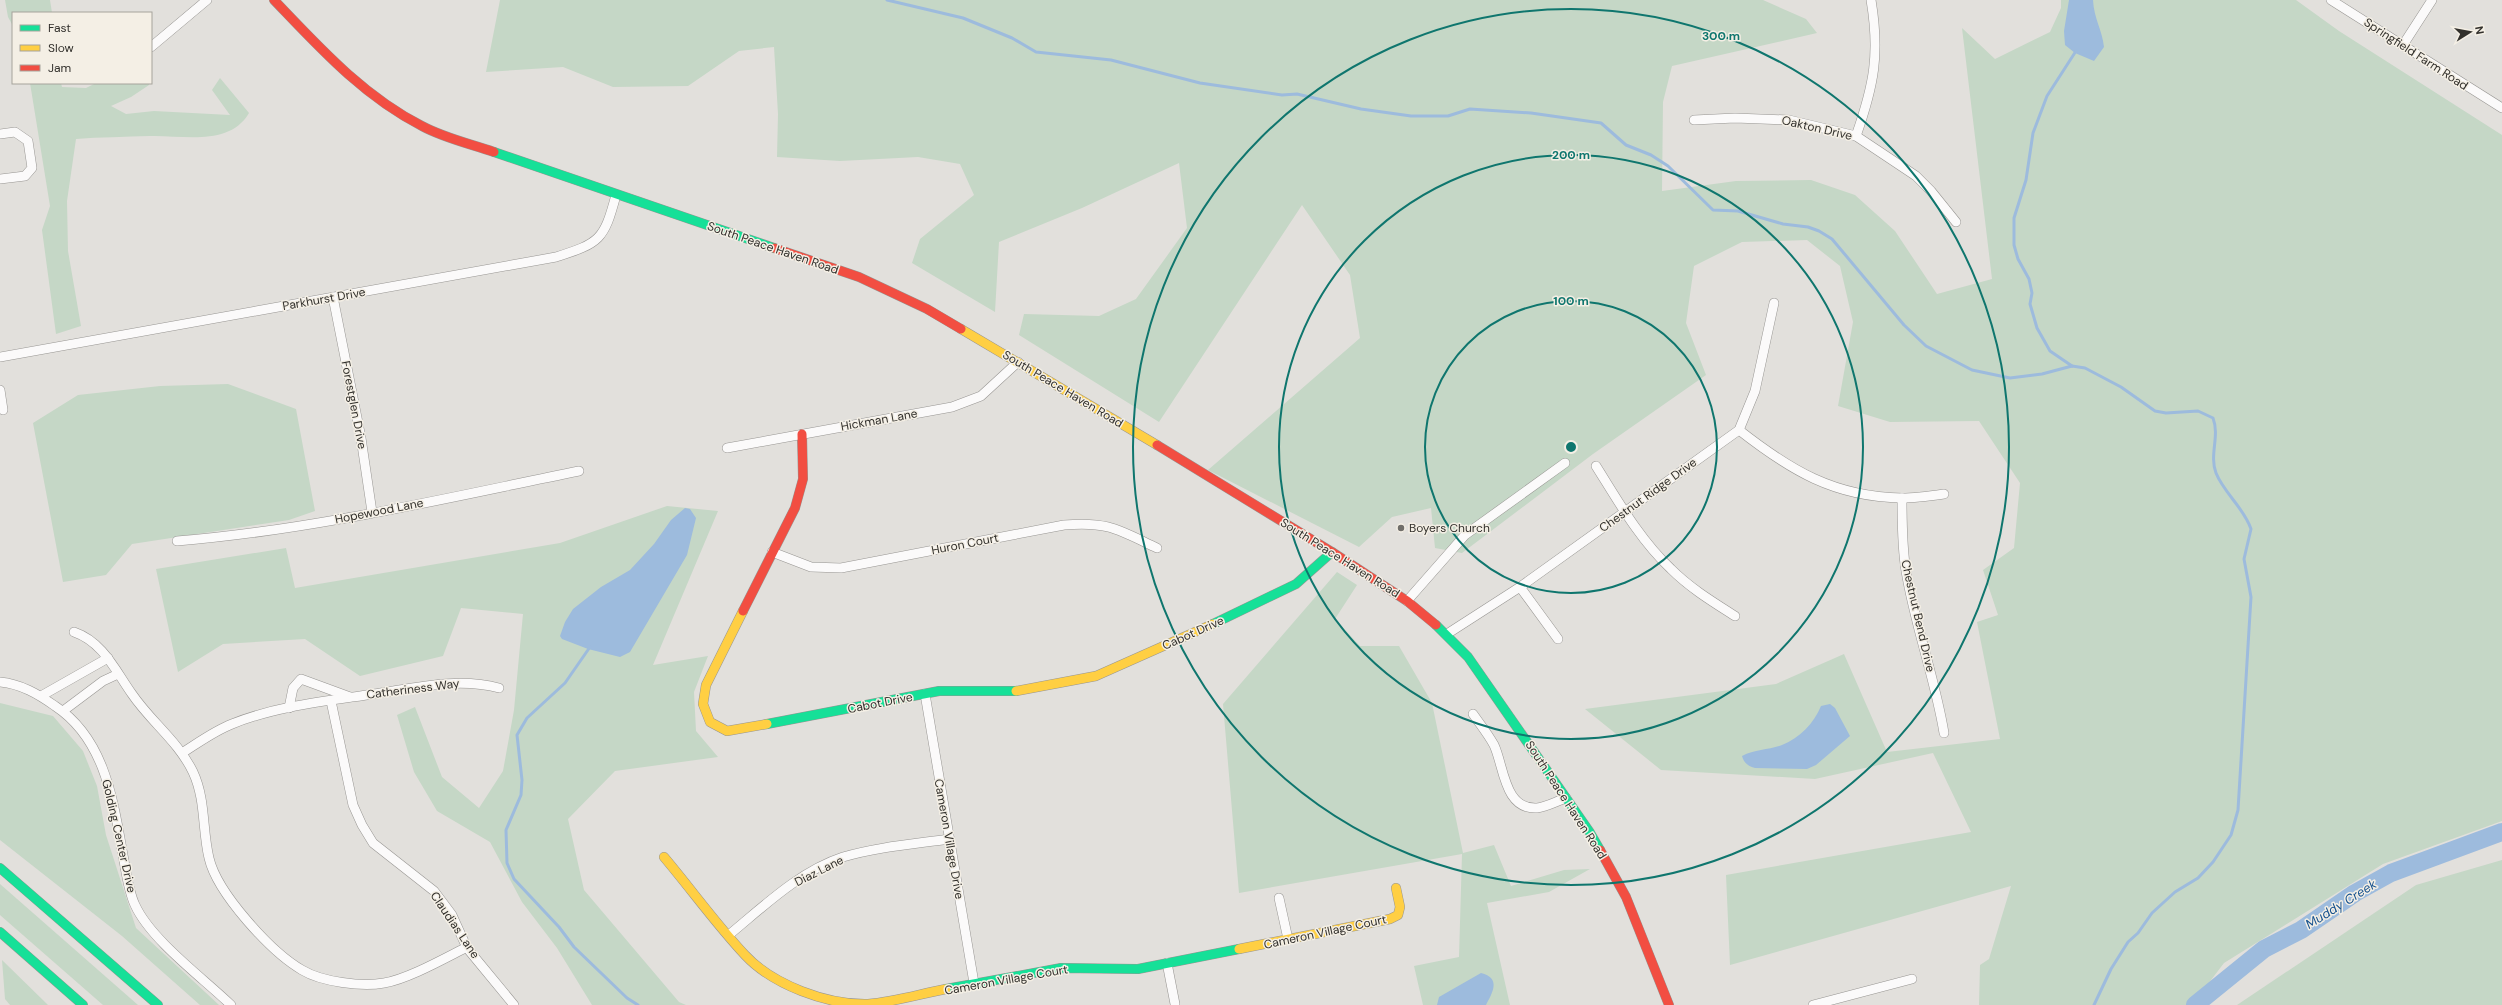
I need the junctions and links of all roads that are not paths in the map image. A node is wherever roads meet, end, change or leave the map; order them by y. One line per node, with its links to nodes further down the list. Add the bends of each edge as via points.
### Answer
1 (207, 0): 7 (street)
2 (274, 0): 13 (main road, South Peace Haven Road, via 329,58 376,99 423,127)
3 (1871, 0): 11 (street, via 1875,23 1873,84)
4 (2331, 0): 6 (street, Springfield Farm Road)
5 (2432, 0): 6 (street)
6 (2403, 45): 8 (street, Springfield Farm Road)
7 (152, 46)
8 (2502, 108)
9 (1694, 120): 11 (street, Oakton Drive, via 1789,120)
10 (0, 134): 12 (street, via 15,132 28,141 32,168 24,176)
11 (1856, 136): 14 (street, Oakton Drive, via 1916,176)
12 (0, 179)
13 (616, 195): 15 (street, Parkhurst Drive, via 605,231 589,246 556,257); 18 (main road, South Peace Haven Road, via 859,277 926,309)
14 (1956, 222)
15 (333, 297): 17 (street, Parkhurst Drive); 30 (street, Forestglen Drive, via 361,438)
16 (1774, 303): 21 (street, via 1755,391)
17 (0, 357)
18 (1018, 362): 22 (street, Hickman Lane, via 981,396 952,407); 34 (main road, South Peace Haven Road)
19 (0, 390): 20 (street)
20 (3, 410)
21 (1739, 430): 28 (street, via 1777,460 1809,477 1851,491); 29 (street, Chestnut Ridge Drive)
22 (802, 434): 23 (street, Hickman Lane); 33 (main road, Cabot Drive, via 804,463 800,494)
23 (726, 448)
24 (1565, 463): 36 (street, via 1465,535)
25 (1596, 466): 29 (street)
26 (579, 471): 30 (street, Hopewood Lane)
27 (1944, 494): 28 (street)
28 (1902, 498): 52 (street, Chestnut Bend Drive, via 1906,572)
29 (1625, 511): 35 (street, Chestnut Ridge Drive); 37 (street, via 1671,569 1688,585)
30 (372, 512): 31 (street, Hopewood Lane, via 233,537)
31 (177, 542)
32 (1157, 548): 33 (street, Huron Court, via 1112,526 1089,523 1064,525 841,568 811,567)
33 (772, 552): 45 (main road, Cabot Drive, via 706,685 703,704 710,722 727,731)
34 (1332, 552): 36 (main road, South Peace Haven Road); 45 (main road, Cabot Drive, via 1296,584 1199,631 1096,676 1022,690)
35 (1520, 587): 39 (street, Chestnut Ridge Drive); 40 (street)
36 (1407, 601): 39 (main road, South Peace Haven Road)
37 (1735, 616)
38 (74, 632): 41 (street, via 88,636)
39 (1447, 634): 54 (main road, South Peace Haven Road, via 1468,657)
40 (1558, 639)
41 (108, 658): 42 (street); 46 (street)
42 (118, 674): 50 (street, via 103,681); 53 (street, via 137,702)
43 (0, 682): 46 (street, Golding Center Drive, via 21,687)
44 (500, 688): 47 (street, Catheriness Way, via 481,683 451,683)
45 (925, 694): 55 (street, Cameron Village Drive)
46 (41, 696): 50 (street, Golding Center Drive)
47 (350, 697): 48 (street, Catheriness Way); 49 (street, Catheriness Way, via 326,686 301,679 293,688)
48 (331, 701): 49 (street, Catheriness Way); 63 (street, Claudias Lane, via 353,805 362,825 373,843 434,891 452,916)
49 (289, 708): 53 (street, Catheriness Way, via 230,725)
50 (63, 710): 70 (street, Golding Center Drive, via 88,736 109,784 134,905 158,937)
51 (1473, 714): 54 (street, via 1494,745 1509,791 1516,801 1526,807 1538,808)
52 (1944, 734)
53 (182, 754): 63 (street, via 199,785 209,858 227,895 243,917 303,971 362,986 386,983)
54 (1566, 798): 72 (main road, South Peace Haven Road, via 1589,831 1626,897)
55 (949, 839): 61 (street, Diaz Lane, via 867,851 841,858 785,889); 66 (street, Cameron Village Drive)
56 (664, 857): 61 (main road, Cameron Village Court)
57 (0, 868): 69 (main road)
58 (1396, 888): 62 (main road, Cameron Village Court, via 1400,907 1398,915)
59 (1280, 898): 62 (street)
60 (0, 932): 68 (main road)
61 (730, 934): 66 (main road, Cameron Village Court, via 746,956 783,983 812,996 840,1003 868,1004 892,1001)
62 (1288, 939): 64 (main road, Cameron Village Court)
63 (467, 947): 71 (street, Claudias Lane)
64 (1167, 963): 66 (main road, Cameron Village Court, via 1119,970 1061,968); 67 (street)
65 (1912, 979): 73 (street)
66 (974, 983)
67 (1175, 1004)
68 (83, 1005)
69 (158, 1005)
70 (231, 1005)
71 (514, 1005)
72 (1669, 1005)
73 (1813, 1005)

